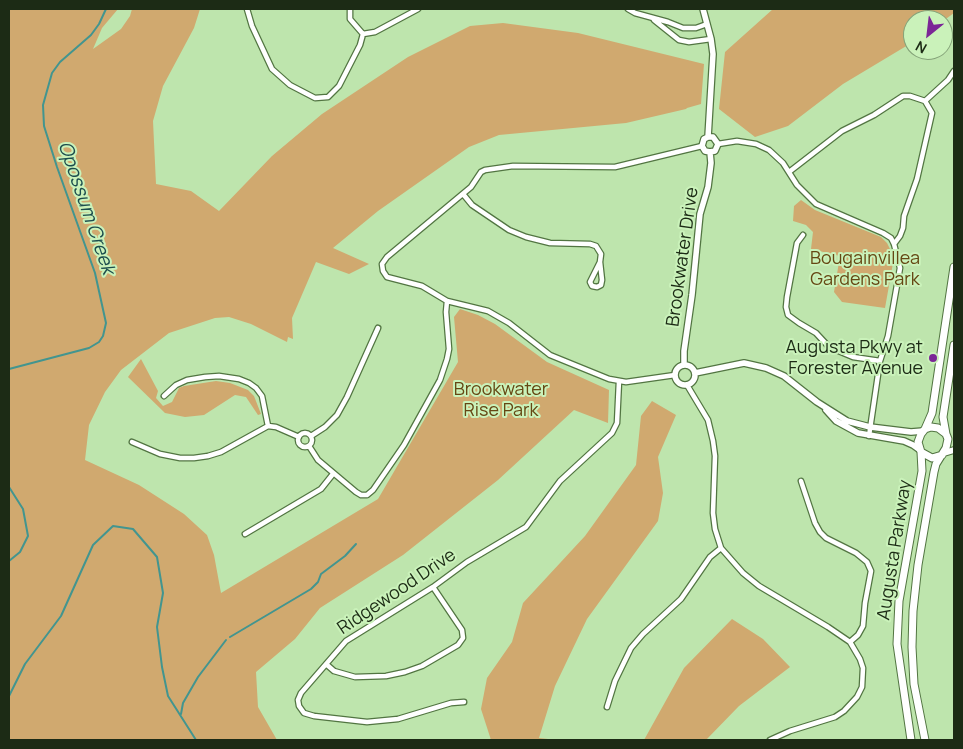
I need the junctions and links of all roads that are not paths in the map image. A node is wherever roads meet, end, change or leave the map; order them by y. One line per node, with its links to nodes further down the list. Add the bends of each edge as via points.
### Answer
1 (247, 9): 8 (street, via 272,69 290,85 315,98 328,97 339,86)
2 (350, 9): 8 (street, via 350,19)
3 (418, 9): 8 (street, via 375,32)
4 (628, 9): 6 (street)
5 (703, 9): 7 (street)
6 (651, 17): 7 (street, via 689,29); 9 (street, via 679,40)
7 (707, 24): 9 (street)
8 (363, 34)
9 (711, 39): 12 (street, via 713,68)
10 (954, 71): 11 (street)
11 (926, 101): 16 (street, via 903,96 842,131); 19 (street, via 932,113 918,179 904,216 903,228)
12 (708, 137): 13 (street); 14 (street)
13 (718, 144): 15 (street, via 715,151); 16 (street, via 737,141 756,144 769,150)
14 (702, 146): 15 (street); 17 (street, via 615,167 513,166 485,170)
15 (710, 152): 26 (street, Brookwater Drive)
16 (789, 172): 19 (street, via 816,204 883,232)
17 (463, 194): 20 (street, via 472,205 509,230 526,237 550,243 596,246 601,254); 22 (street, via 387,256 382,267 388,277 422,286)
18 (803, 235): 25 (street, via 797,244 786,297 788,315 816,333 829,347 853,357)
19 (894, 244): 25 (street, via 900,268 888,336)
20 (600, 262): 20 (street, via 601,285 592,286 590,282)
21 (954, 267): 35 (main road, via 932,414)
22 (447, 301): 29 (street, via 488,312 509,323 550,355); 45 (street, via 447,359 440,380 404,445 370,493 361,495)
23 (378, 328): 36 (street, via 337,415)
24 (954, 345): 39 (main road, via 943,417)
25 (880, 361): 34 (street)
26 (684, 365): 27 (street, via 691,367); 28 (street, via 677,368)
27 (694, 373): 30 (street); 32 (street, via 744,363 766,368 784,376)
28 (675, 375): 29 (street); 30 (street, via 678,382)
29 (619, 381): 49 (street, Ridgewood Drive, via 616,423 608,438 560,481 526,528 467,562)
30 (687, 385): 48 (street, via 708,420 713,441 713,513)
31 (164, 396): 33 (street, via 187,380 219,376 239,379 249,383 262,396)
32 (817, 402): 34 (street, via 847,421); 37 (street, via 846,428)
33 (268, 426): 38 (street); 40 (street, via 221,452 194,458 160,454)
34 (870, 427): 35 (street, via 911,432); 37 (street)
35 (924, 430): 39 (main road, via 935,427); 43 (main road, via 918,442)
36 (311, 436): 38 (street); 41 (street)
37 (869, 436): 43 (street, via 904,441)
38 (299, 437): 41 (street, via 301,445)
39 (949, 438): 44 (main road)
40 (132, 442)
41 (309, 446): 45 (street)
42 (954, 450): 44 (street)
43 (920, 451): 44 (main road, via 932,458); 55 (main road, Augusta Parkway, via 922,471 899,602 897,644)
44 (943, 454): 56 (main road, Augusta Parkway, via 936,464 932,480 912,628 914,684)
45 (333, 474): 47 (street, via 320,489)
46 (801, 481): 50 (street, via 820,532 856,554 871,571 863,626)
47 (245, 534)
48 (721, 548): 50 (street, via 759,586); 53 (street, via 710,557 681,599 631,648)
49 (433, 587): 51 (street, Ridgewood Drive, via 346,641); 51 (street, via 462,630 463,638 458,645 422,666 386,676 343,675)
50 (850, 642): 54 (street, via 860,659 863,679 851,705 834,717)
51 (326, 664): 52 (street, Ridgewood Drive, via 301,693 298,700 304,713 367,722 398,719)
52 (464, 702)
53 (606, 707)
54 (770, 740)
55 (911, 740)
56 (925, 740)

